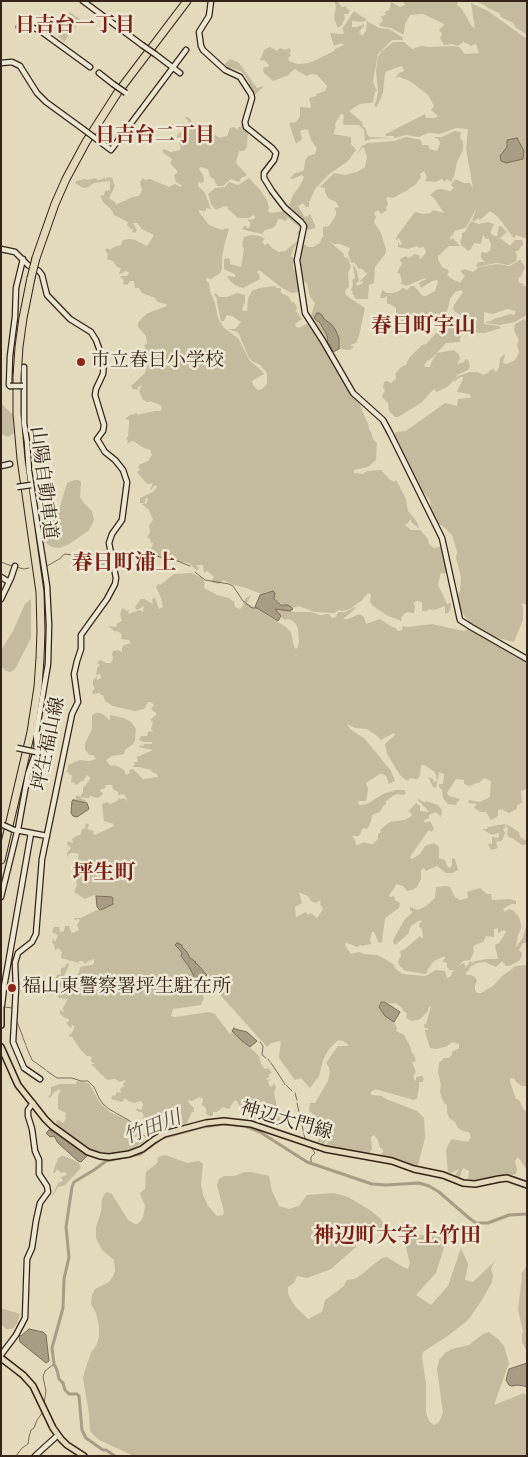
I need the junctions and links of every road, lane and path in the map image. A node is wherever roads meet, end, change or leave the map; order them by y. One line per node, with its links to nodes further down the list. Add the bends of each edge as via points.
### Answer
1 (83, 1): 9 (street, bridge)
2 (182, 1): 14 (highway, 山陽自動車道, via 111,98 76,154 52,203)
3 (187, 1): 14 (highway, 山陽自動車道, via 118,92 86,142 55,204)
4 (211, 1): 27 (street, via 209,16 199,32 201,46 225,70 240,77 251,94 246,127 276,154 264,178 285,208 303,224 297,260 305,313 353,393 382,420 390,433 442,538 460,620)
5 (19, 27): 8 (street, via 39,30)
6 (186, 50): 9 (street)
7 (1, 63): 9 (street, bridge, via 12,62 20,66 46,102 111,150)
8 (90, 67)
9 (172, 67): 11 (street)
10 (99, 73): 12 (street, bridge)
11 (180, 73)
12 (126, 93)
13 (1, 249): 15 (street, 坪生福山線, via 14,251)
14 (35, 258): 22 (highway, 山陽自動車道, bridge, via 18,333 14,390 17,446)
15 (23, 259): 17 (street, bridge, via 16,288 9,383 10,386); 33 (street, 坪生福山線, via 41,273 46,294 68,317 91,332 96,340 104,362 95,392 104,427 97,439 123,470 128,482 122,520 109,543 115,584 81,635 74,674 78,702 72,714)
16 (24, 366): 17 (street)
17 (24, 386): 20 (street, via 24,423)
18 (10, 464): 19 (street)
19 (1, 466)
20 (31, 485): 21 (street, bridge); 29 (street, via 49,605 49,644)
21 (15, 487)
22 (32, 539): 34 (highway, 山陽自動車道, via 38,617 35,687 25,747); 35 (highway, 山陽自動車道, via 40,592 39,680 28,748)
23 (15, 566): 25 (street)
24 (1, 577): 25 (street)
25 (9, 582): 26 (street)
26 (1, 599)
27 (527, 658)
28 (17, 748): 29 (street, bridge)
29 (36, 752): 31 (street)
30 (2, 825): 31 (street, bridge)
31 (16, 830): 32 (street); 36 (street)
32 (31, 833): 33 (street); 37 (street)
33 (47, 836): 40 (street, 坪生福山線, via 36,934 31,943 18,953 14,966 13,1042 24,1068)
34 (1, 847)
35 (1, 860)
36 (1, 897)
37 (2, 1005): 38 (main road)
38 (1, 1025)
39 (1, 1046): 41 (main road, 神辺大門線, via 16,1081)
40 (40, 1079)
41 (33, 1103): 42 (main road, 神辺大門線, via 52,1126 96,1155 129,1154 169,1133 224,1121 251,1124 325,1149 392,1160 463,1183 479,1184 504,1178); 43 (street, via 28,1116 39,1174 48,1192 40,1203 27,1259 26,1318)
42 (527, 1185)
43 (1, 1356): 44 (main road, via 32,1386)
44 (58, 1435): 45 (street); 46 (main road)
45 (34, 1456)
46 (84, 1456)

